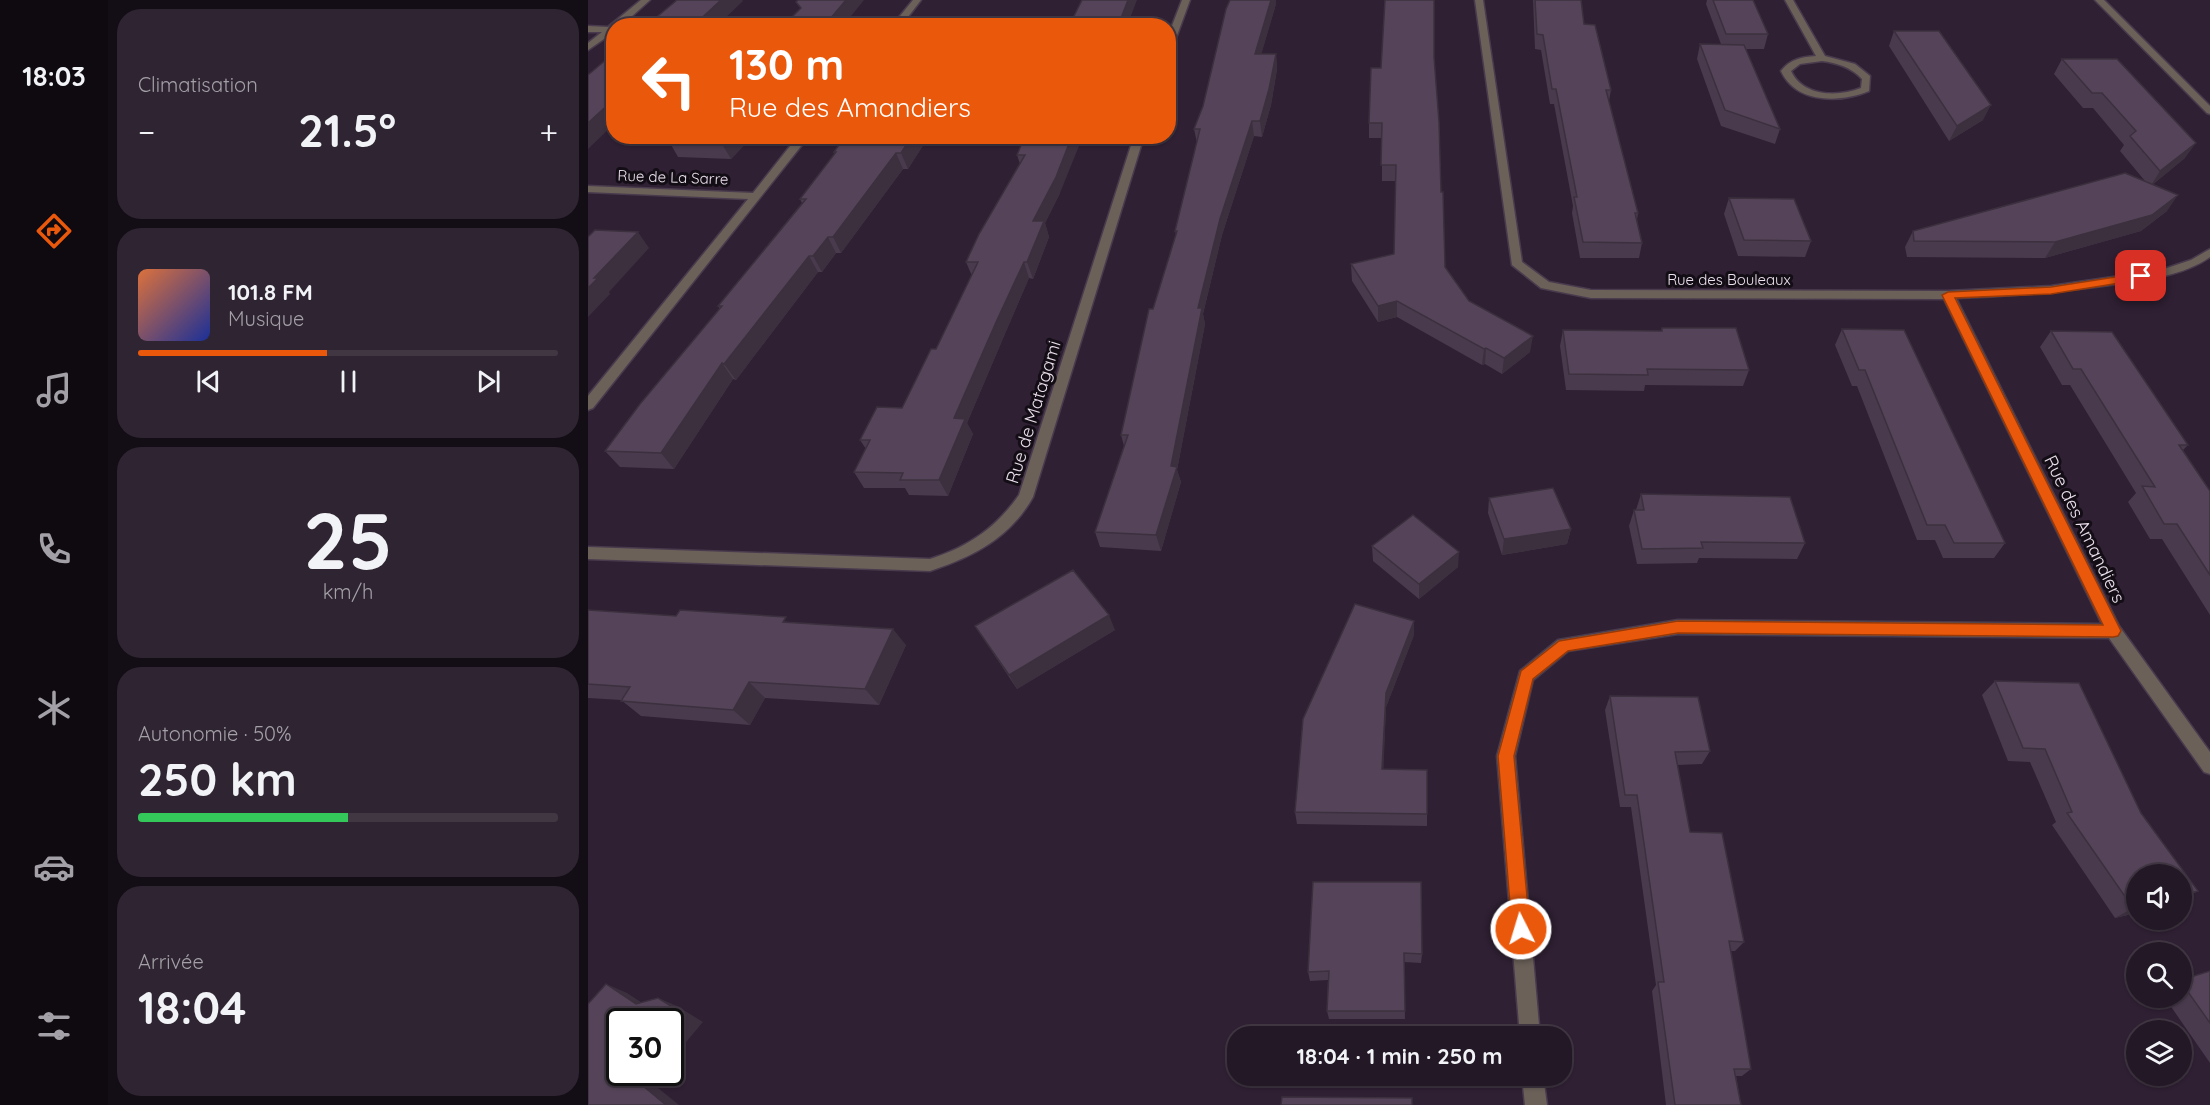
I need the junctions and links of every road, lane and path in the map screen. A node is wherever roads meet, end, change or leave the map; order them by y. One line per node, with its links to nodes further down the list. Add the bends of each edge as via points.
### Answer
1 (646, 0): 7 (street)
2 (917, 0): 8 (street)
3 (1186, 0): 9 (street)
4 (1479, 0): 21 (street, Rue des Bouleaux, via 1516,263 1545,285 1591,294)
5 (1789, 0): 14 (street)
6 (2099, 0): 15 (street)
7 (623, 18)
8 (902, 18)
9 (1176, 27)
10 (606, 28): 11 (street)
11 (588, 29)
12 (606, 32): 13 (street)
13 (588, 47)
14 (1822, 58): 14 (street, via 1790,65 1786,71 1788,78 1807,92 1821,95 1846,96 1866,89 1867,78 1862,72 1840,61)
15 (2210, 111)
16 (798, 144): 19 (street)
17 (1136, 144): 23 (street, Rue de Matagami, via 1026,497 1011,520 988,539 961,556 930,565)
18 (588, 189): 19 (street, Rue de La Sarre)
19 (756, 196): 22 (street)
20 (2210, 252): 21 (street, Rue des Bouleaux, via 2195,262 2163,273 2051,290)
21 (1948, 295): 24 (street, Rue des Amandiers)
22 (588, 405)
23 (588, 553)
24 (2113, 631): 25 (street, Rue des Amandiers); 26 (street, via 1678,627 1564,645 1526,676 1506,756)
25 (2210, 766)
26 (1529, 1026)
27 (1534, 1086): 28 (street)
28 (1536, 1105)

